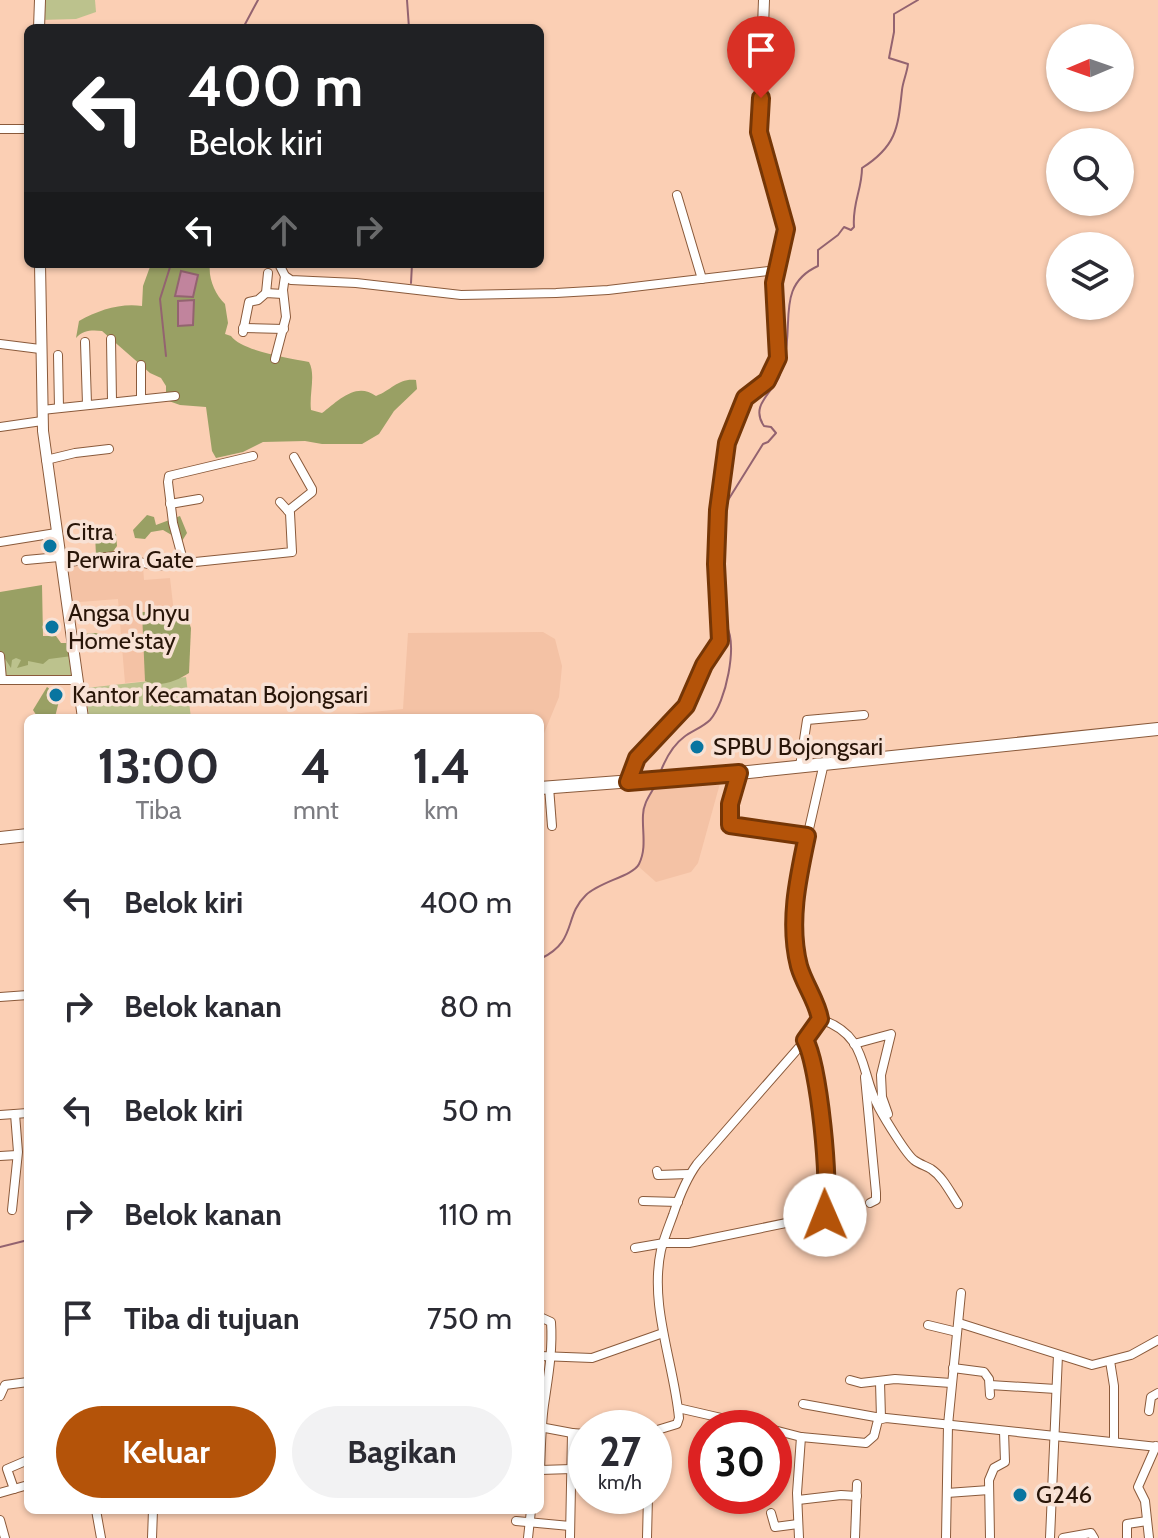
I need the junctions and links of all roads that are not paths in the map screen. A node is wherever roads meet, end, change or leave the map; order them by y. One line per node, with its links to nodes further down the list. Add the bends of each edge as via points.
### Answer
1 (40, 0): 3 (street)
2 (764, 0): 9 (street, via 758,122 786,229)
3 (39, 24)
4 (0, 129): 5 (street)
5 (24, 129)
6 (677, 195): 12 (street)
7 (40, 268): 19 (street)
8 (281, 268): 11 (street)
9 (777, 270): 12 (street); 52 (street, via 778,358 767,381 751,386 730,432 720,494 720,641 686,706 637,758)
10 (268, 273): 13 (street)
11 (285, 276): 12 (street, via 461,295 608,290); 14 (street)
12 (702, 279)
13 (266, 293): 14 (street); 15 (street, via 249,302 243,330)
14 (283, 294): 15 (street)
15 (284, 329): 21 (street)
16 (111, 339): 25 (street)
17 (85, 342): 26 (street)
18 (0, 344): 19 (street)
19 (40, 349): 28 (street)
20 (58, 355): 27 (street)
21 (275, 359)
22 (141, 365): 24 (street)
23 (175, 396): 24 (street)
24 (141, 398): 25 (street)
25 (112, 401): 26 (street)
26 (87, 404): 27 (street)
27 (59, 408): 28 (street)
28 (42, 416): 29 (street); 33 (street)
29 (0, 427)
30 (109, 449): 33 (street)
31 (253, 456): 36 (street, via 169,476)
32 (294, 457): 37 (street, via 312,489)
33 (46, 460): 38 (street)
34 (199, 499): 36 (street)
35 (280, 502): 37 (street)
36 (170, 504): 42 (street)
37 (288, 511): 42 (street, via 292,552)
38 (56, 533): 39 (street); 41 (street)
39 (0, 542)
40 (26, 560): 41 (street)
41 (60, 560): 42 (street, via 115,556 156,566); 45 (street)
42 (184, 564)
43 (0, 656): 44 (street)
44 (1, 680): 45 (street)
45 (78, 680): 46 (street)
46 (82, 714)
47 (864, 715): 50 (street, via 807,720)
48 (1158, 729): 49 (main road)
49 (824, 763): 50 (main road); 56 (street)
50 (800, 766): 51 (main road)
51 (739, 773): 52 (main road); 56 (street, via 730,825)
52 (628, 782): 53 (main road)
53 (545, 787): 54 (street)
54 (552, 826)
55 (24, 835): 57 (main road)
56 (807, 836): 60 (street, via 796,886 796,949)
57 (0, 838)
58 (24, 995): 59 (street)
59 (0, 997)
60 (820, 1019): 61 (street); 62 (street)
61 (805, 1040): 71 (street); 77 (street, via 816,1073 825,1215 689,1243)
62 (854, 1044): 63 (street); 67 (street, via 891,1034 881,1075)
63 (866, 1065): 67 (street, via 878,1107); 74 (street, via 876,1193)
64 (24, 1113): 65 (street)
65 (15, 1114): 66 (street); 68 (street)
66 (0, 1115)
67 (892, 1126): 75 (street, via 912,1158 940,1177)
68 (17, 1155): 69 (street); 76 (street)
69 (0, 1156)
70 (657, 1171): 71 (street)
71 (689, 1174): 73 (street)
72 (643, 1201): 73 (street)
73 (678, 1202): 77 (street)
74 (870, 1203)
75 (958, 1204)
76 (12, 1210)
77 (664, 1243): 78 (street); 83 (street, via 659,1282)
78 (635, 1248)
79 (961, 1293): 82 (street)
80 (544, 1319): 87 (street, via 551,1322)
81 (928, 1325): 82 (street)
82 (958, 1328): 85 (street); 89 (street)
83 (663, 1333): 87 (street, via 592,1358); 101 (street)
84 (1158, 1340): 88 (street)
85 (1058, 1355): 88 (street, via 1092,1365); 95 (street)
86 (544, 1356): 87 (street)
87 (551, 1357): 100 (street)
88 (1110, 1361): 113 (street)
89 (953, 1368): 93 (street); 94 (street, via 984,1372)
90 (850, 1380): 91 (street)
91 (880, 1382): 93 (street); 104 (street)
92 (24, 1383): 98 (street, via 5,1385)
93 (951, 1383): 105 (street)
94 (990, 1385): 95 (street); 97 (street)
95 (1056, 1389): 111 (street)
96 (1158, 1393): 103 (street, via 1151,1397)
97 (990, 1395)
98 (0, 1396)
99 (803, 1404): 104 (street)
100 (544, 1406)
101 (678, 1408): 102 (street); 106 (street, via 677,1424)
102 (688, 1410)
103 (1149, 1411)
104 (881, 1418): 105 (street); 112 (street, via 866,1443)
105 (948, 1425): 108 (street); 123 (street)
106 (672, 1426)
107 (544, 1428): 109 (street)
108 (1004, 1431): 111 (street); 121 (street, via 1005,1462 994,1468)
109 (568, 1432)
110 (792, 1435): 112 (street)
111 (1055, 1436): 113 (street); 148 (street)
112 (801, 1437): 125 (street)
113 (1114, 1442): 114 (street)
114 (1157, 1446): 134 (street, via 1138,1487)
115 (24, 1462): 120 (street, via 7,1469)
116 (568, 1469): 117 (street)
117 (544, 1470)
118 (857, 1484): 124 (street)
119 (24, 1486): 120 (street)
120 (14, 1489): 122 (street)
121 (989, 1490): 123 (street); 147 (street)
122 (0, 1493)
123 (947, 1493): 146 (street)
124 (857, 1496): 125 (street); 145 (street)
125 (798, 1500): 136 (street)
126 (96, 1514): 138 (street)
127 (153, 1514): 140 (street)
128 (531, 1514): 135 (street)
129 (570, 1514): 137 (street)
130 (648, 1514): 143 (street)
131 (771, 1514): 136 (street, via 775,1527)
132 (0, 1520): 139 (street)
133 (516, 1521): 135 (street)
134 (1147, 1521): 151 (street, via 1127,1524); 152 (street)
135 (531, 1522): 137 (street); 141 (street)
136 (798, 1524): 144 (street)
137 (570, 1526): 142 (street)
138 (98, 1537)
139 (5, 1538)
140 (152, 1538)
141 (528, 1538)
142 (570, 1538)
143 (647, 1538)
144 (799, 1538)
145 (855, 1538)
146 (946, 1538)
147 (990, 1538)
148 (1050, 1538)
149 (1063, 1538): 150 (street, via 1091,1533)
150 (1094, 1538)
151 (1127, 1538)
152 (1149, 1538)

